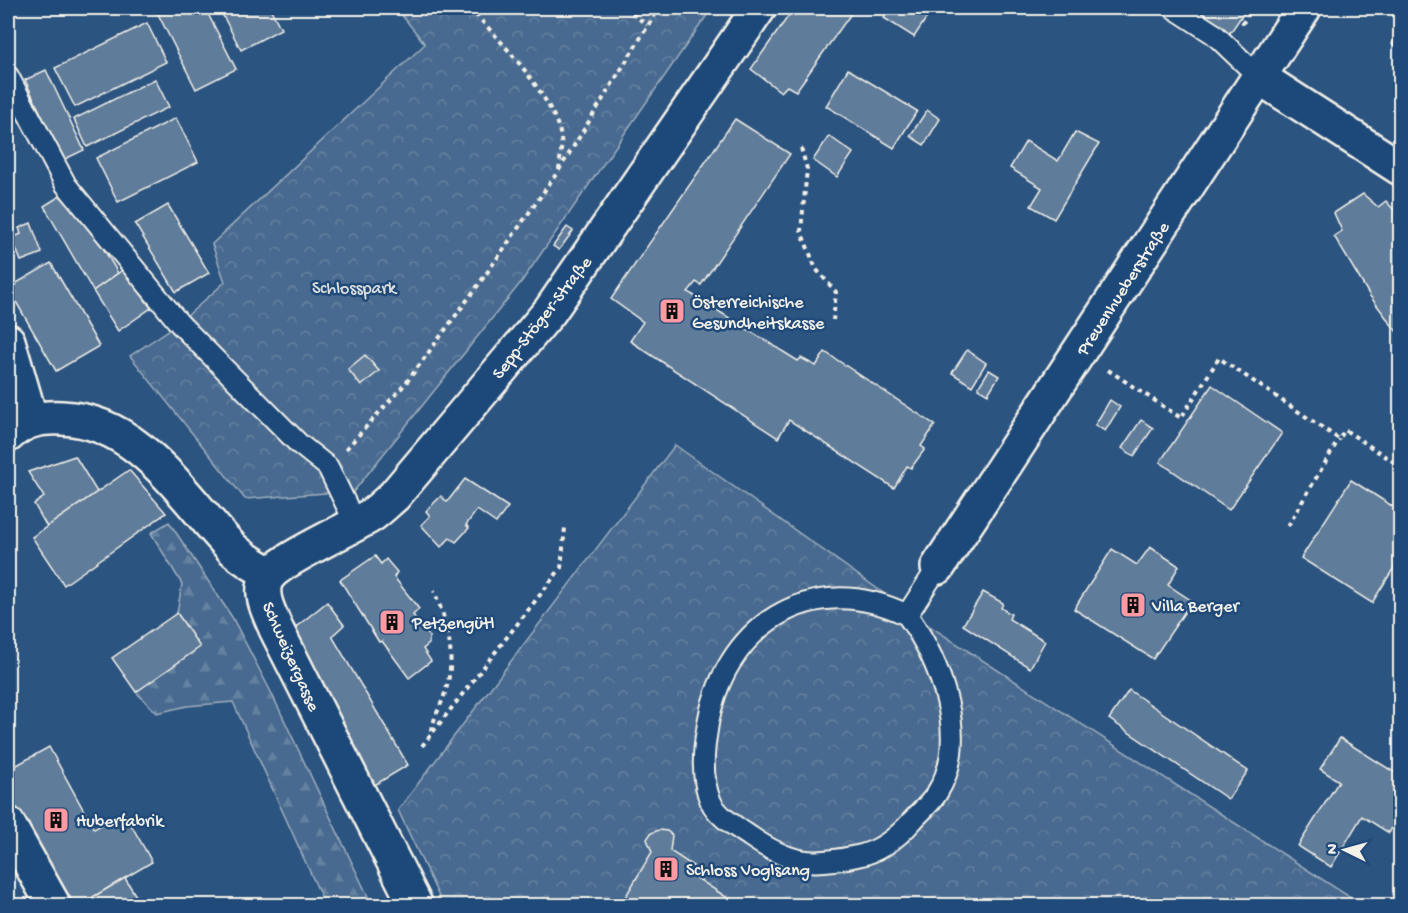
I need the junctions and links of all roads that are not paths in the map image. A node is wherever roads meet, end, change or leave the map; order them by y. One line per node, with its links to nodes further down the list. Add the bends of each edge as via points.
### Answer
1 (759, 8): 9 (street, Sepp-Stöger-Straße, via 550,311 394,496)
2 (1174, 8): 5 (lane, via 1214,34)
3 (1304, 8): 5 (street, Preuenhueberstraße)
4 (8, 76): 9 (lane, via 66,185 179,323 298,443 328,467)
5 (1259, 77): 6 (street); 10 (street, Preuenhueberstraße)
6 (1401, 168)
7 (8, 341): 8 (street)
8 (19, 427): 11 (street, Schweizergasse, via 76,418 105,426 134,443 234,549)
9 (356, 525): 11 (street, Sepp-Stöger-Straße)
10 (938, 567): 12 (lane)
11 (270, 574): 15 (street, Schweizergasse, via 264,591 276,629)
12 (907, 615): 12 (lane, via 883,603 821,598 775,616 741,645 715,692 706,738 705,779 711,802 722,817 765,847 796,861 813,863 864,855 899,836 937,793 951,752 951,732 939,679 922,637)
13 (8, 824): 14 (street)
14 (54, 906)
15 (416, 906)

